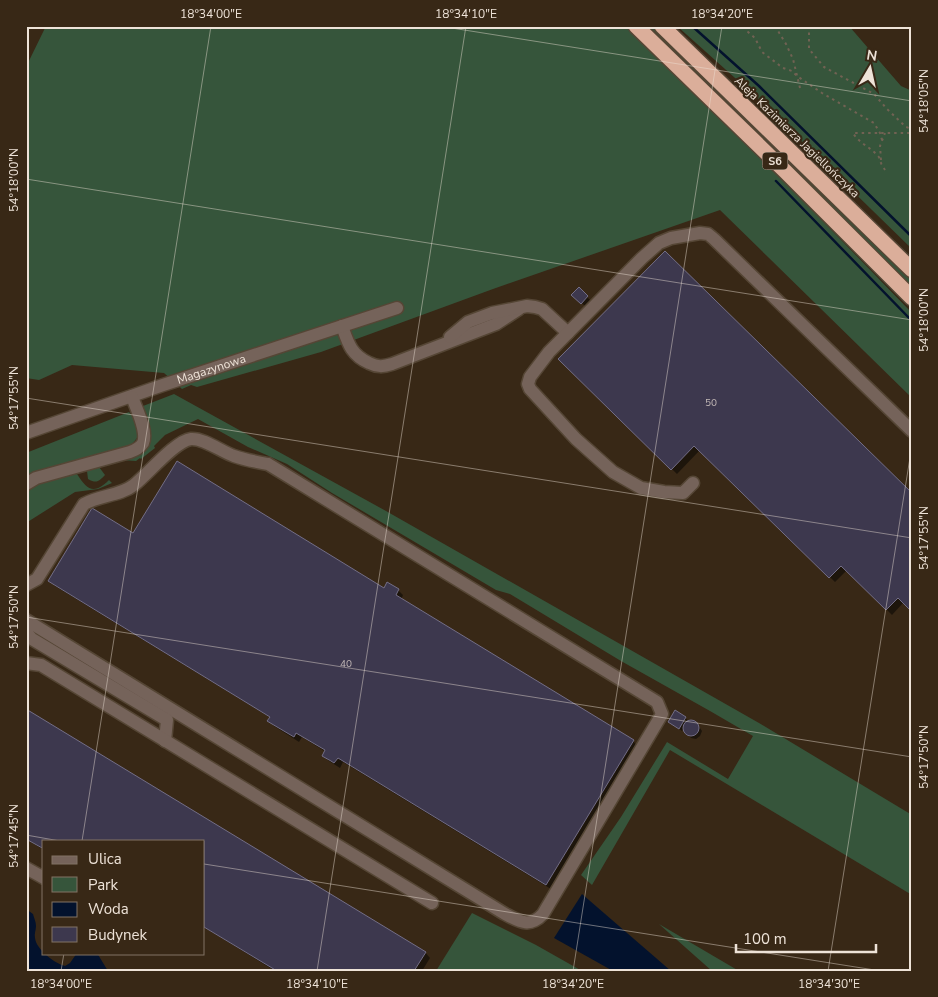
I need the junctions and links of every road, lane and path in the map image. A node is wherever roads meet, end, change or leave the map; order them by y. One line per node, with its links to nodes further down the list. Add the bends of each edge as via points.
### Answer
1 (636, 26): 16 (highway, S6)
2 (662, 26): 15 (highway, Aleja Kazimierza Jagiellończyka / S6)
3 (744, 26): 6 (path, via 756,38 762,52)
4 (774, 26): 6 (path, via 793,59)
5 (808, 26): 8 (path, via 809,49 824,67 874,94 906,127)
6 (797, 76): 7 (path); 9 (path, via 874,123)
7 (800, 88)
8 (912, 129)
9 (880, 133): 10 (path); 12 (path); 13 (path, via 853,133)
10 (885, 133): 11 (path); 12 (path)
11 (912, 133)
12 (882, 140): 13 (path)
13 (881, 160): 14 (path)
14 (885, 170)
15 (912, 270)
16 (912, 298)
17 (397, 308): 18 (street, Magazynowa)
18 (342, 326): 19 (street, via 354,352 362,360 377,366 392,364 443,344 468,322 527,306 542,309); 20 (street, Magazynowa)
19 (568, 333): 21 (street, via 653,247 671,238 708,234); 23 (street, via 530,378 530,389 585,448 613,472 635,485 683,493)
20 (132, 396): 22 (street, Magazynowa); 24 (street, via 144,436 138,448 36,478)
21 (912, 431)
22 (26, 433)
23 (693, 483)
24 (26, 484)
25 (26, 585): 26 (street, via 37,579 84,504 126,491 179,444 191,439 201,440 232,455 268,464 657,702 662,714 543,914 531,922 524,922 505,914)
26 (27, 620): 28 (street, via 27,633 32,639 167,720)
27 (26, 663): 28 (street, via 41,665)
28 (165, 741): 31 (street)
29 (26, 868): 30 (street)
30 (42, 877)
31 (432, 903)

